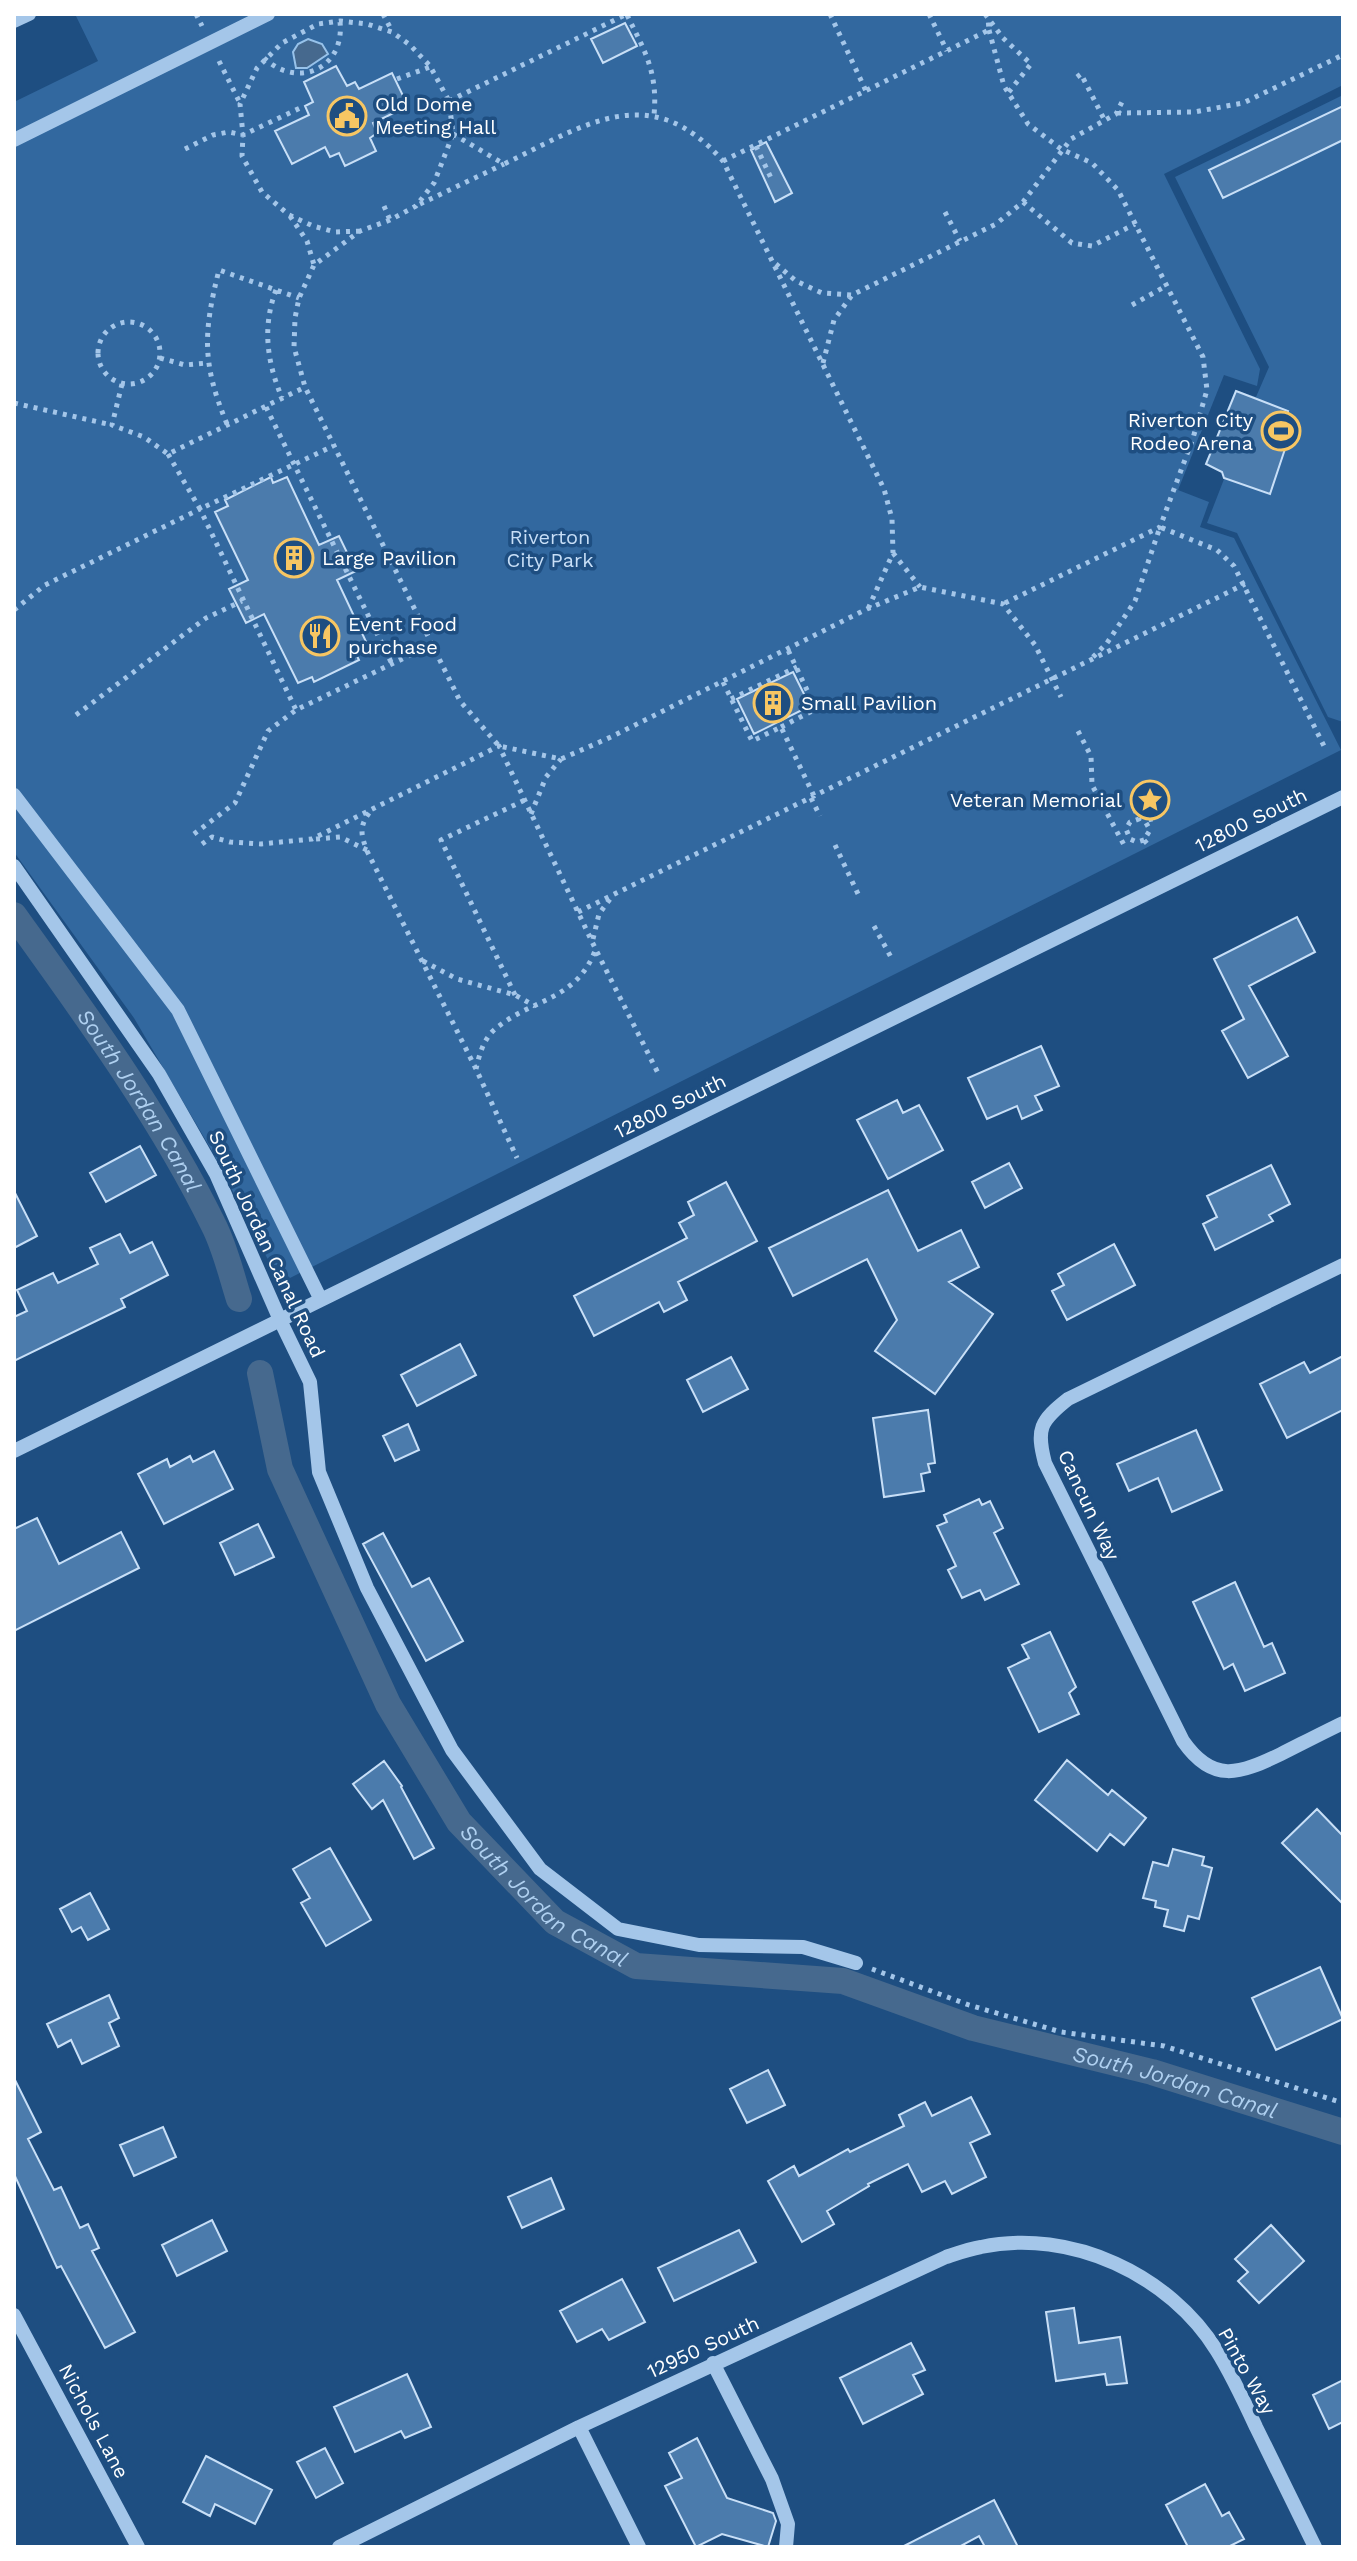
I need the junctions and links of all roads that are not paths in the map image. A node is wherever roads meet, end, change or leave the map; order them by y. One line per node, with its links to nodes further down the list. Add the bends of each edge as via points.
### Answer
1 (29, 14): 3 (street)
2 (268, 14): 4 (street)
3 (14, 21)
4 (14, 140)
5 (14, 795): 9 (street, via 178,1010)
6 (1343, 797): 9 (street, 12800 South)
7 (14, 866): 10 (street, South Jordan Canal Road, via 159,1074 216,1174)
8 (1343, 1265): 12 (street, Cancun Way, via 1068,1399 1040,1425 1045,1463 1195,1758 1231,1773)
9 (321, 1300): 10 (street, 12800 South)
10 (280, 1320): 11 (street, 12800 South); 13 (street, South Jordan Canal Road, via 310,1382 319,1472 367,1588 452,1750 540,1869 618,1929 699,1945 803,1947)
11 (14, 1451)
12 (1343, 1723)
13 (856, 1963)
14 (1099, 2256): 16 (street, 12950 South, via 1022,2243 983,2246 946,2257); 22 (street, Pinto Way, via 1169,2296 1217,2350)
15 (14, 2315): 18 (street, Nichols Lane)
16 (713, 2363): 17 (street, 12950 South); 21 (street, via 772,2479 788,2524)
17 (579, 2427): 19 (street, 12950 South); 20 (street)
18 (138, 2547)
19 (339, 2547)
20 (639, 2547)
21 (786, 2547)
22 (1315, 2547)

